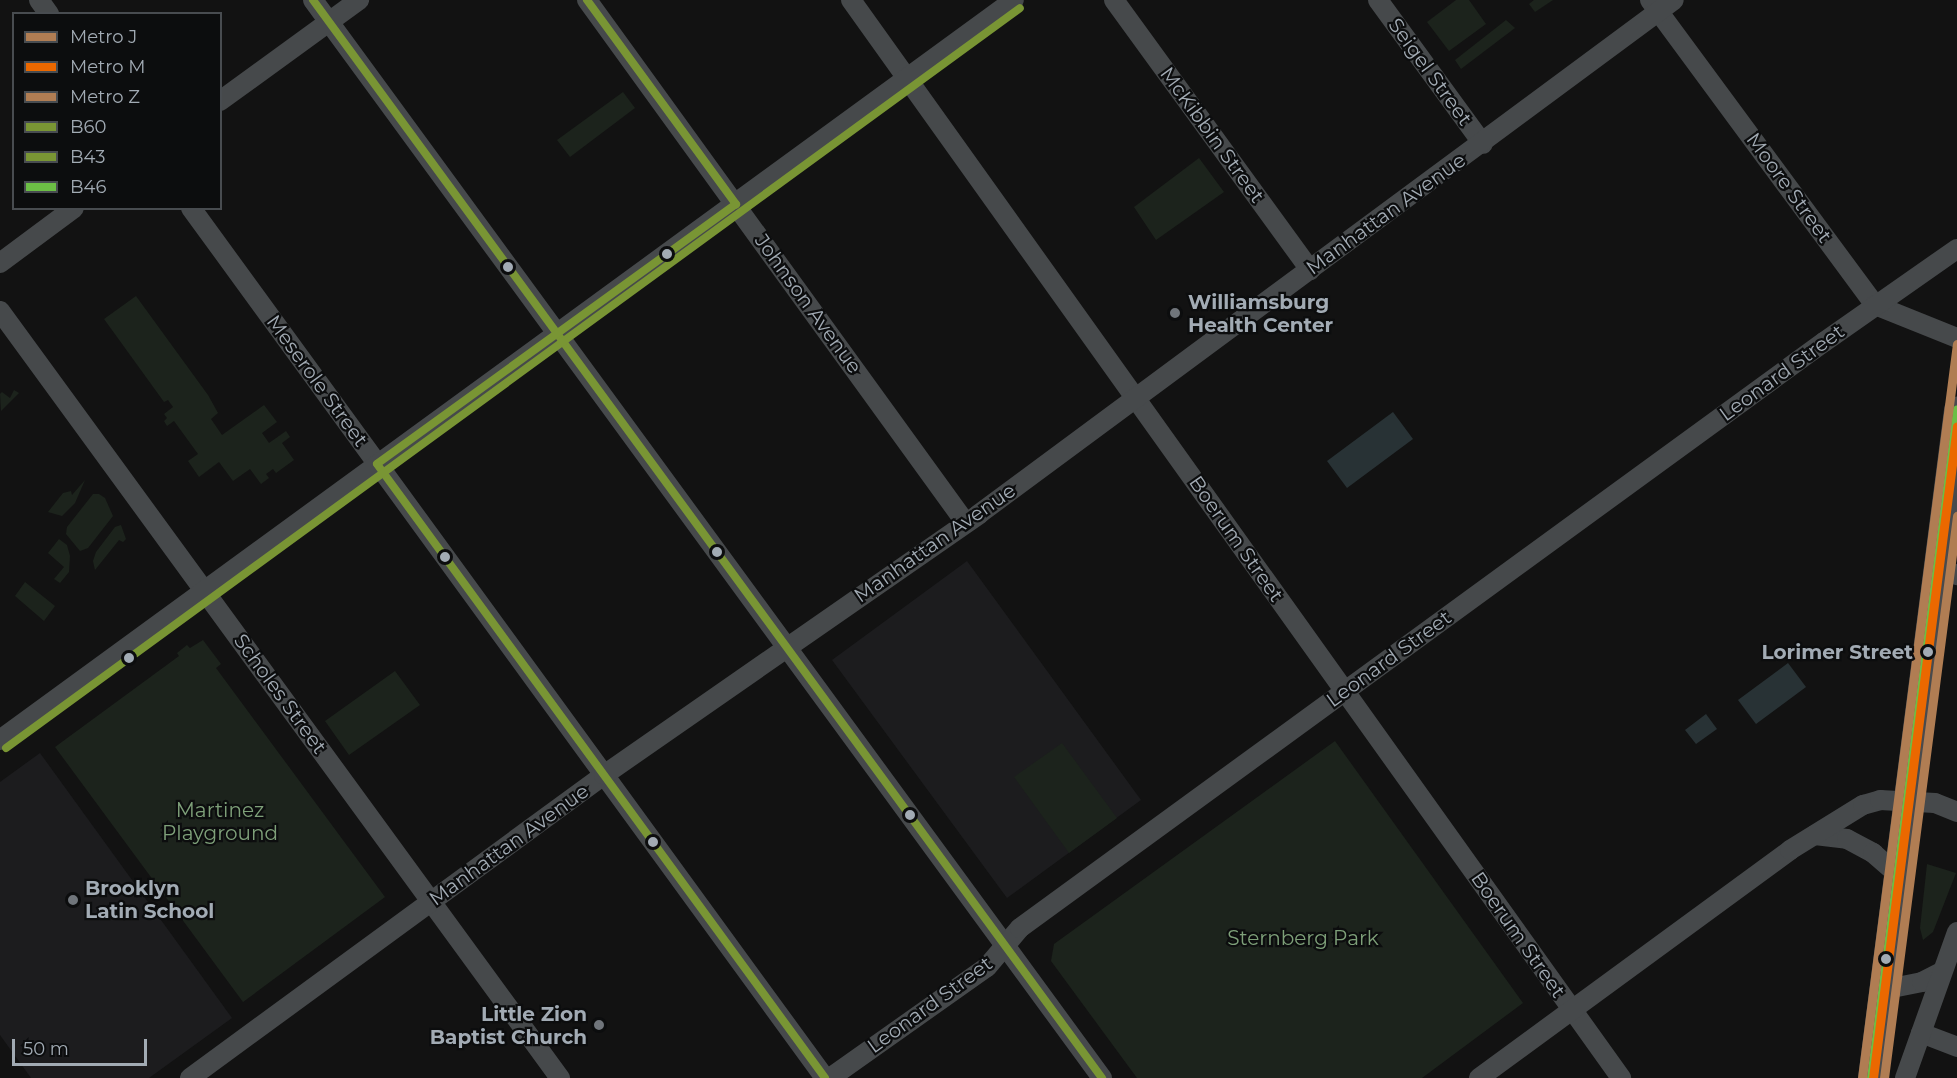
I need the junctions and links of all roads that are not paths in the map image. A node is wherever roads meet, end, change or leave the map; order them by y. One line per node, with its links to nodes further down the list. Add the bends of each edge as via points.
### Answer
1 (313, 0): 9 (street)
2 (359, 0): 9 (street)
3 (587, 0): 13 (street, Johnson Avenue)
4 (851, 0): 10 (street, Boerum Street)
5 (1014, 0): 10 (street)
6 (1114, 0): 18 (street, McKibbin Street)
7 (1378, 0): 12 (street, Seigel Street)
8 (1661, 4): 12 (street, Manhattan Avenue); 19 (street, Moore Street)
9 (329, 22): 11 (street); 21 (street)
10 (908, 77): 13 (street); 23 (street, Boerum Street)
11 (222, 100)
12 (1483, 144): 18 (street, Manhattan Avenue)
13 (736, 204): 21 (street); 26 (street, Johnson Avenue)
14 (71, 210): 17 (street)
15 (192, 210): 25 (street, Meserole Street)
16 (1957, 249): 19 (street, Leonard Street)
17 (0, 263)
18 (1310, 270): 23 (street, Manhattan Avenue)
19 (1875, 305): 22 (street); 30 (street, Leonard Street)
20 (0, 311): 28 (street, Scholes Street)
21 (556, 334): 25 (street); 29 (street)
22 (1957, 338)
23 (1135, 397): 26 (street, Manhattan Avenue); 30 (street, Boerum Street)
24 (1957, 410): 27 (main road)
25 (377, 464): 28 (street); 32 (street, Meserole Street)
26 (965, 522): 29 (street, Manhattan Avenue)
27 (1947, 571): 33 (main road)
28 (205, 590): 31 (street); 37 (street, Scholes Street)
29 (787, 648): 32 (street, Manhattan Avenue); 39 (street)
30 (1344, 691): 39 (street, Leonard Street, via 1020,928); 42 (street, Boerum Street)
31 (0, 740)
32 (604, 775): 37 (street, Manhattan Avenue); 47 (street, Meserole Street)
33 (1907, 802): 34 (street, via 1935,803); 35 (street, via 1881,800 1863,805); 36 (main road)
34 (1957, 812)
35 (1815, 835): 36 (street, via 1847,839 1873,853); 42 (street)
36 (1897, 874): 41 (main road)
37 (431, 902): 45 (street, Manhattan Avenue); 46 (street, Scholes Street)
38 (1957, 932): 40 (street)
39 (1006, 946): 48 (street, Leonard Street, via 987,967); 49 (street)
40 (1942, 972): 41 (street, via 1922,982); 43 (street)
41 (1882, 990): 52 (main road)
42 (1573, 1011): 50 (street); 51 (street, Boerum Street)
43 (1921, 1033): 44 (street); 53 (street)
44 (1957, 1047)
45 (190, 1078)
46 (560, 1078)
47 (825, 1078)
48 (830, 1078)
49 (1102, 1078)
50 (1479, 1078)
51 (1621, 1078)
52 (1871, 1078)
53 (1905, 1078)

